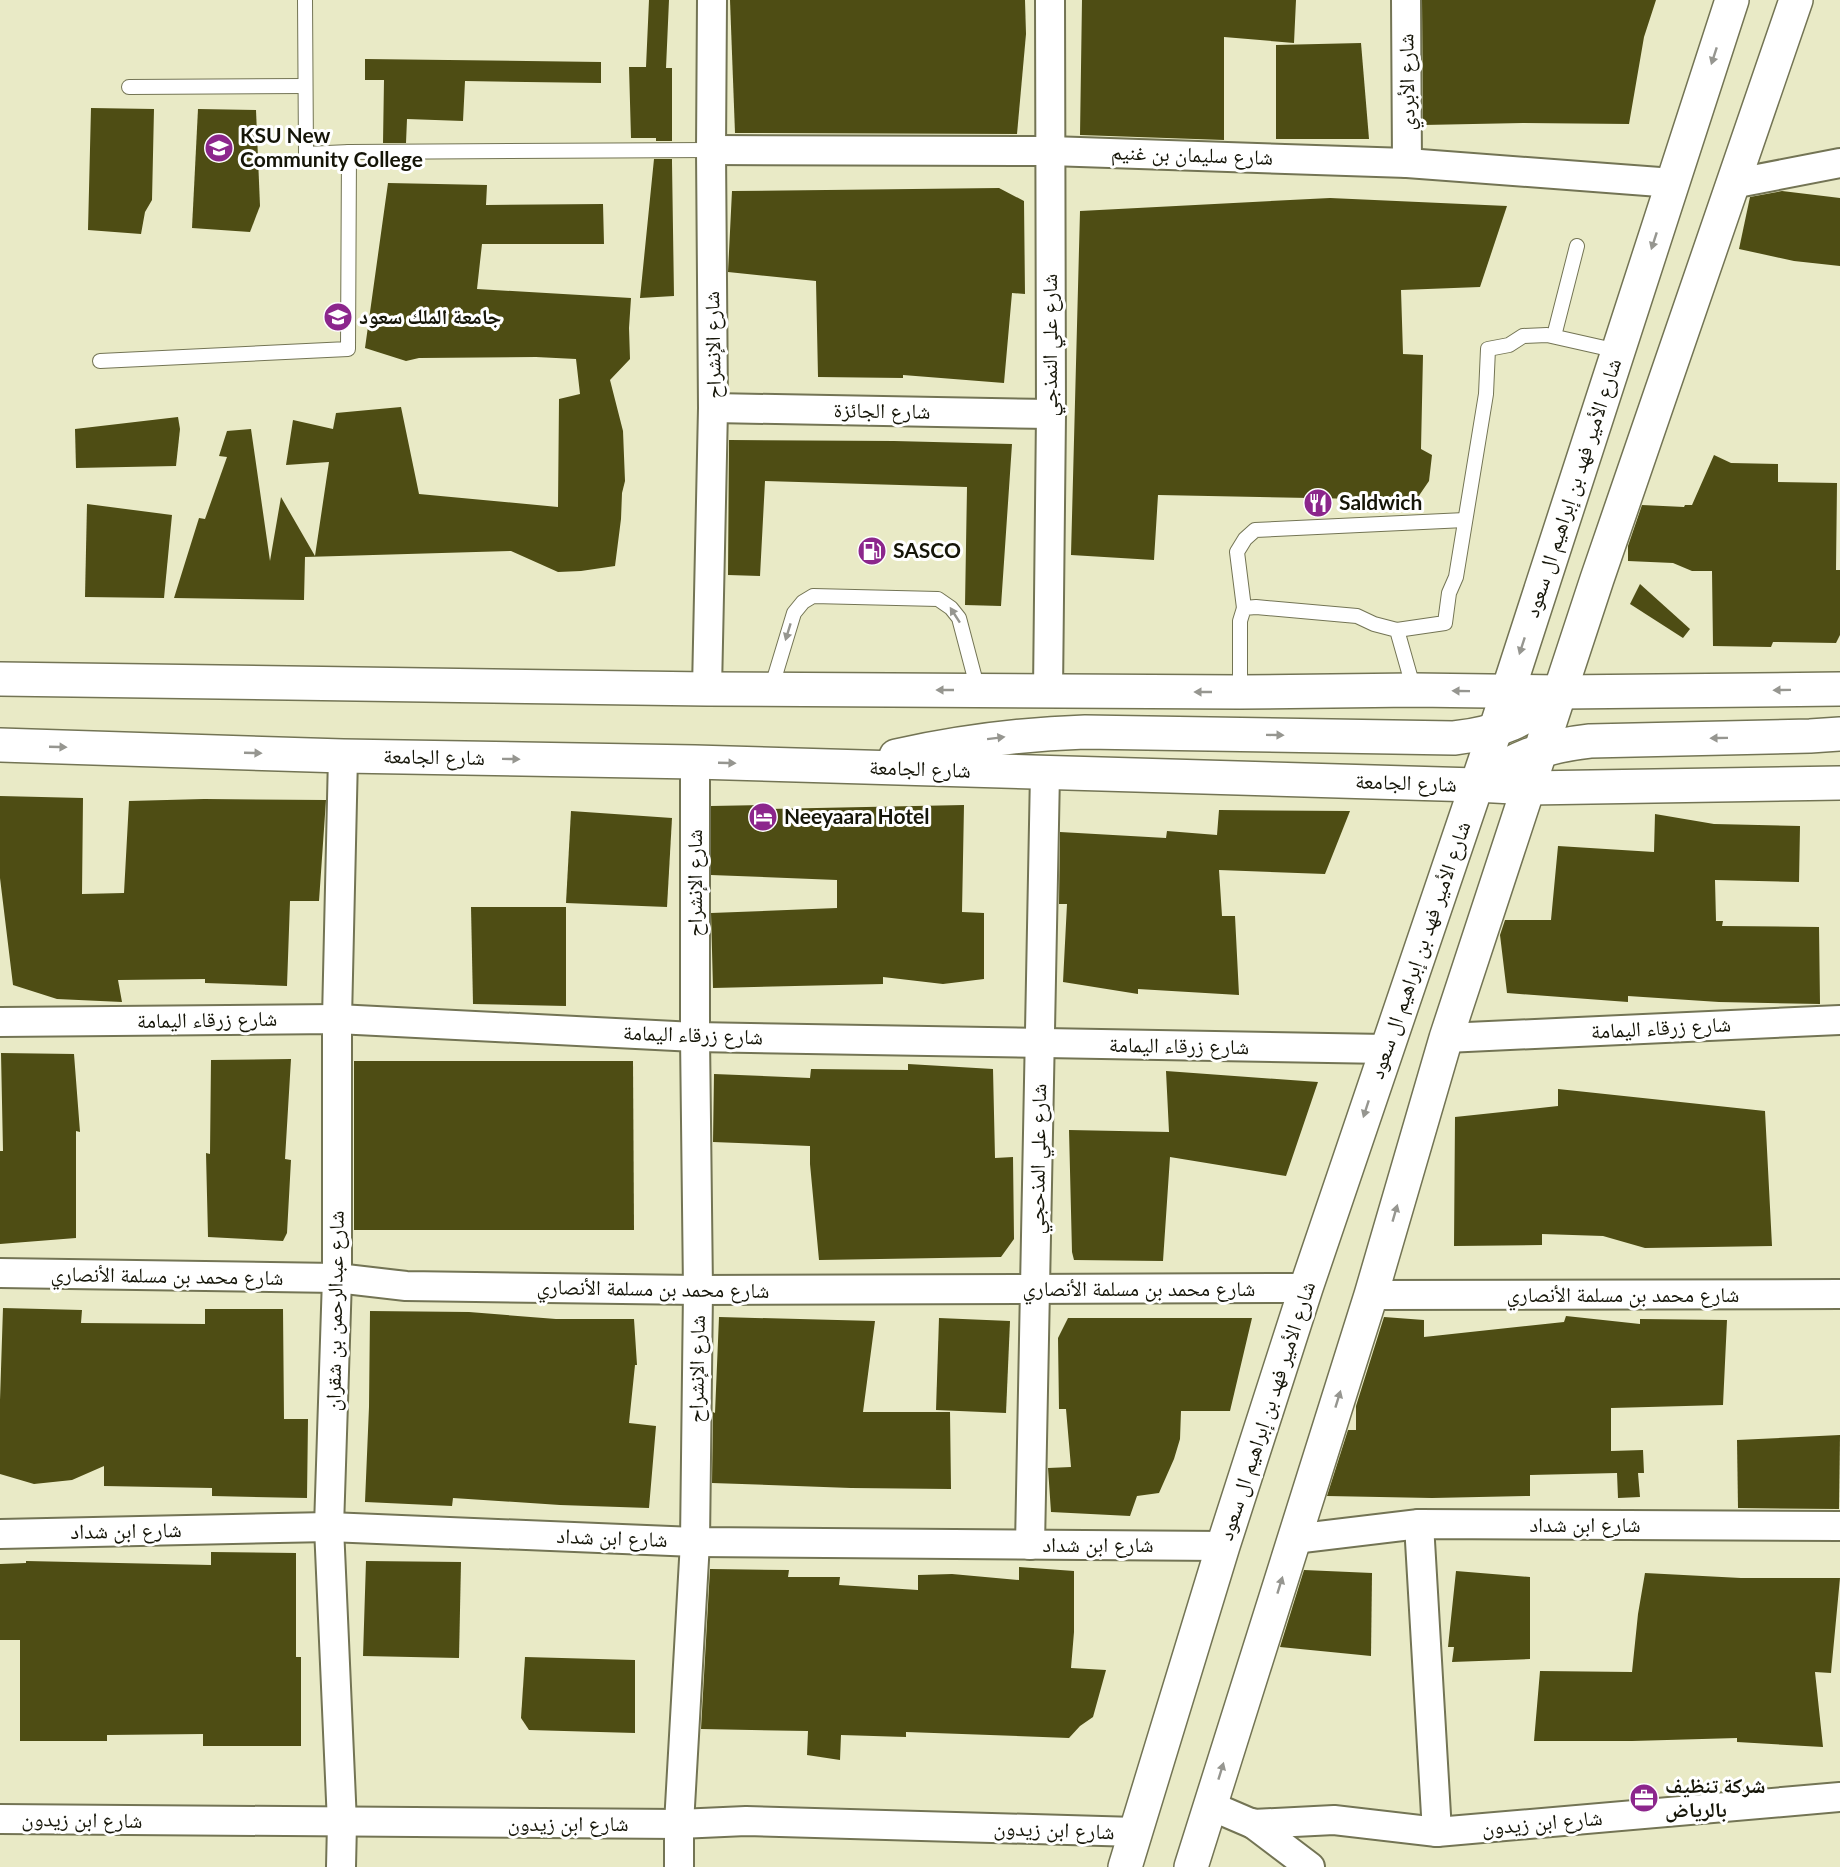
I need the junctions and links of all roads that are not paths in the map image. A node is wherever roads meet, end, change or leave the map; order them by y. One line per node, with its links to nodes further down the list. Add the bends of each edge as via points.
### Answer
1 (305, 0): 7 (lane)
2 (712, 0): 9 (street, شارع الإنشراح)
3 (1050, 0): 10 (street, شارع علي النمذجي)
4 (1406, 0): 12 (street, شارع الأبردي)
5 (1732, 0): 14 (main road, شارع الأمير فهد بن إبراهيم ال سعود, one-way to 14)
6 (1796, 0): 15 (main road)
7 (305, 86): 8 (lane); 11 (lane, via 306,154)
8 (129, 87)
9 (711, 150): 10 (street, شارع سليمان بن غنيم); 11 (lane); 20 (street, شارع الإنشراح)
10 (1050, 151): 12 (street, شارع سليمان بن غنيم); 21 (street, شارع علي النمذجي)
11 (349, 152): 19 (lane, via 348,349)
12 (1407, 163): 14 (street, شارع سليمان بن غنيم)
13 (1840, 163): 15 (street)
14 (1673, 183): 18 (main road, شارع الأمير فهد بن إبراهيم ال سعود, one-way to 18)
15 (1732, 184): 34 (main road)
16 (1577, 246): 17 (lane)
17 (1554, 336): 18 (lane); 22 (lane, via 1523,336 1509,345 1488,349 1486,394)
18 (1618, 351): 32 (main road, شارع الأمير فهد بن إبراهيم ال سعود, one-way to 32)
19 (100, 361)
20 (713, 408): 21 (street, شارع الجائزة); 26 (street, شارع الإنشراح)
21 (1051, 414): 31 (street, شارع علي النمذجي)
22 (1465, 520): 23 (lane, via 1255,530 1237,552); 24 (lane, via 1445,623)
23 (1244, 608): 24 (lane, via 1358,616); 33 (lane, via 1240,621)
24 (1397, 630): 30 (lane)
25 (0, 679): 26 (main road)
26 (707, 689): 27 (main road)
27 (771, 689): 29 (main road, one-way to 27); 29 (lane, one-way to 27, via 959,618 938,599 813,596 794,613)
28 (1840, 689): 34 (main road, one-way to 34)
29 (978, 690): 31 (main road)
30 (1414, 690): 32 (main road, one-way to 30); 33 (main road)
31 (1048, 691): 33 (main road, one-way to 31)
32 (1508, 691): 34 (main road); 35 (main road, شارع الأمير فهد بن إبراهيم ال سعود)
33 (1240, 692)
34 (1561, 692): 35 (main road, via 1519,722); 38 (main road)
35 (1495, 731): 41 (main road, one-way to 35, via 970,741 1046,733 1454,738); 44 (main road, شارع الأمير فهد بن إبراهيم ال سعود)
36 (1840, 734): 38 (main road, one-way to 38, via 1590,741)
37 (0, 745): 39 (main road, شارع الجامعة, one-way to 39)
38 (1542, 749): 44 (main road, via 1518,758); 45 (main road)
39 (343, 756): 40 (main road, شارع الجامعة, one-way to 40); 46 (street, شارع عبدالرحمن بن شقران)
40 (695, 762): 41 (main road, شارع الجامعة, one-way to 41); 49 (street, شارع الإنشراح)
41 (857, 767): 42 (main road, شارع الجامعة)
42 (1045, 773): 44 (main road, شارع الجامعة); 51 (street, شارع علي المذحجي)
43 (1840, 783): 45 (main road, شارع الجامعة)
44 (1476, 785): 45 (main road, شارع الجامعة); 52 (main road, شارع الأمير فهد بن إبراهيم ال سعود)
45 (1529, 788): 50 (main road)
46 (337, 1019): 48 (street, شارع زرقاء اليمامة); 49 (street, شارع زرقاء اليمامة); 54 (street, شارع عبدالرحمن بن شقران)
47 (1840, 1020): 50 (street, شارع زرقاء اليمامة)
48 (0, 1022)
49 (695, 1037): 51 (street, شارع زرقاء اليمامة); 56 (street, شارع الإنشراح)
50 (1446, 1038): 59 (main road, one-way to 50)
51 (1040, 1043): 52 (street, شارع زرقاء اليمامة); 57 (street, شارع علي المذحجي)
52 (1386, 1050): 55 (main road, شارع الأمير فهد بن إبراهيم ال سعود, one-way to 55)
53 (0, 1273): 54 (street, شارع محمد بن مسلمة الأنصاري)
54 (337, 1278): 56 (street, شارع محمد بن مسلمة الأنصاري, via 406,1286); 62 (street, شارع عبدالرحمن بن شقران)
55 (1306, 1288): 57 (street, شارع محمد بن مسلمة الأنصاري); 67 (main road, شارع الأمير فهد بن إبراهيم ال سعود)
56 (698, 1290): 57 (street, شارع محمد بن مسلمة الأنصاري); 65 (street, شارع الإنشراح)
57 (1036, 1290): 66 (street, شارع علي المذحجي)
58 (1840, 1294): 59 (street, شارع محمد بن مسلمة الأنصاري)
59 (1371, 1295): 64 (main road, one-way to 59)
60 (1419, 1524): 61 (street, شارع ابن شداد); 64 (street, شارع ابن شداد); 75 (street)
61 (1840, 1526)
62 (330, 1527): 63 (street, شارع ابن شداد); 65 (street, شارع ابن شداد); 71 (street, شارع عبدالرحمن بن شقران)
63 (0, 1534)
64 (1294, 1539): 69 (main road, one-way to 64)
65 (695, 1542): 66 (street, شارع ابن شداد); 73 (street, شارع الإنشراح)
66 (1030, 1545): 67 (street, شارع ابن شداد)
67 (1223, 1546): 74 (main road, شارع الأمير فهد بن إبراهيم ال سعود)
68 (1840, 1797): 75 (street, شارع ابن زيدون)
69 (1211, 1806): 72 (street, شارع ابن زيدون); 79 (main road)
70 (0, 1819): 71 (street, شارع ابن زيدون)
71 (342, 1823): 73 (street, شارع ابن زيدون); 76 (street, شارع عبدالرحمن بن شقران)
72 (1252, 1823): 75 (street, شارع ابن زيدون, via 1334,1820); 80 (street)
73 (679, 1824): 74 (street, شارع ابن زيدون, via 746,1821); 77 (street, شارع الإنشراح)
74 (1136, 1832): 78 (main road, شارع الأمير فهد بن إبراهيم ال سعود)
75 (1437, 1832)
76 (341, 1867)
77 (679, 1867)
78 (1125, 1867)
79 (1191, 1867)
80 (1310, 1867)

